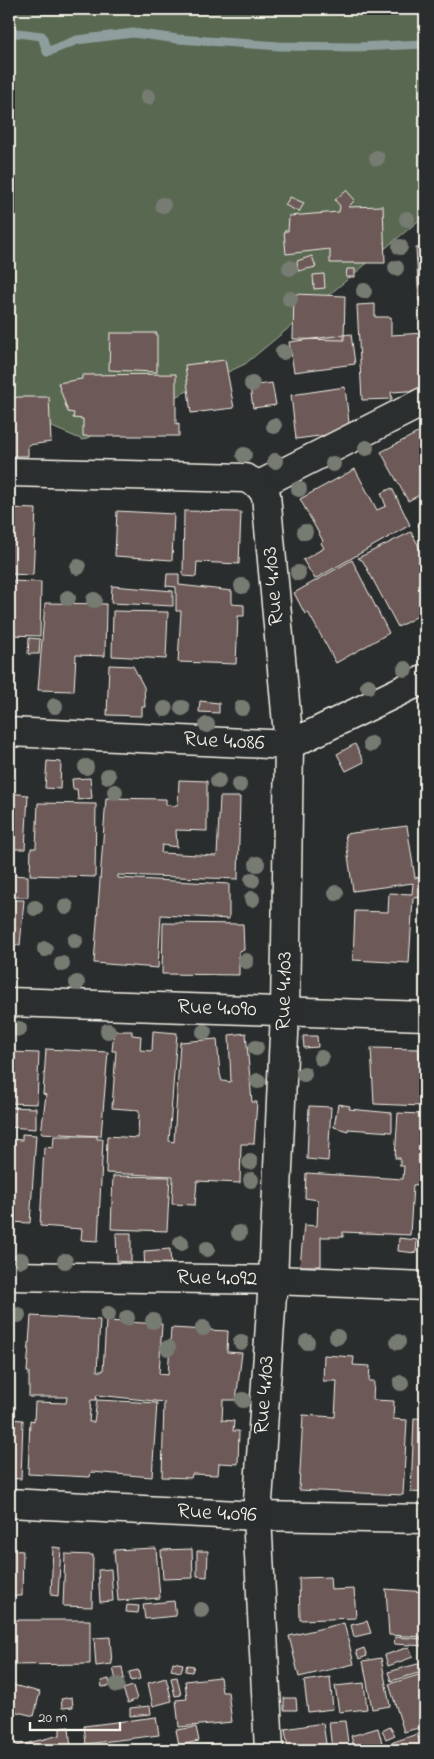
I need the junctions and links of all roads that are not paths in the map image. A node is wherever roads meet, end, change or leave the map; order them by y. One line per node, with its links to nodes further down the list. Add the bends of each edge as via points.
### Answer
1 (425, 401): 3 (street)
2 (9, 472): 3 (street, via 245,478)
3 (259, 485): 6 (street, Rue 4.103, via 266,495)
4 (425, 679): 6 (street, Rue 4.086)
5 (9, 732): 6 (street, Rue 4.086)
6 (289, 745): 8 (street, Rue 4.103)
7 (9, 1002): 8 (street, Rue 4.090)
8 (285, 1012): 9 (street, Rue 4.090); 11 (street, Rue 4.103)
9 (425, 1016)
10 (9, 1276): 11 (street, Rue 4.092)
11 (273, 1280): 12 (street, Rue 4.092); 14 (street, Rue 4.103)
12 (425, 1286)
13 (9, 1503): 14 (street, Rue 4.096)
14 (256, 1516): 15 (street, Rue 4.096); 16 (street, Rue 4.103)
15 (425, 1520)
16 (269, 1750)

